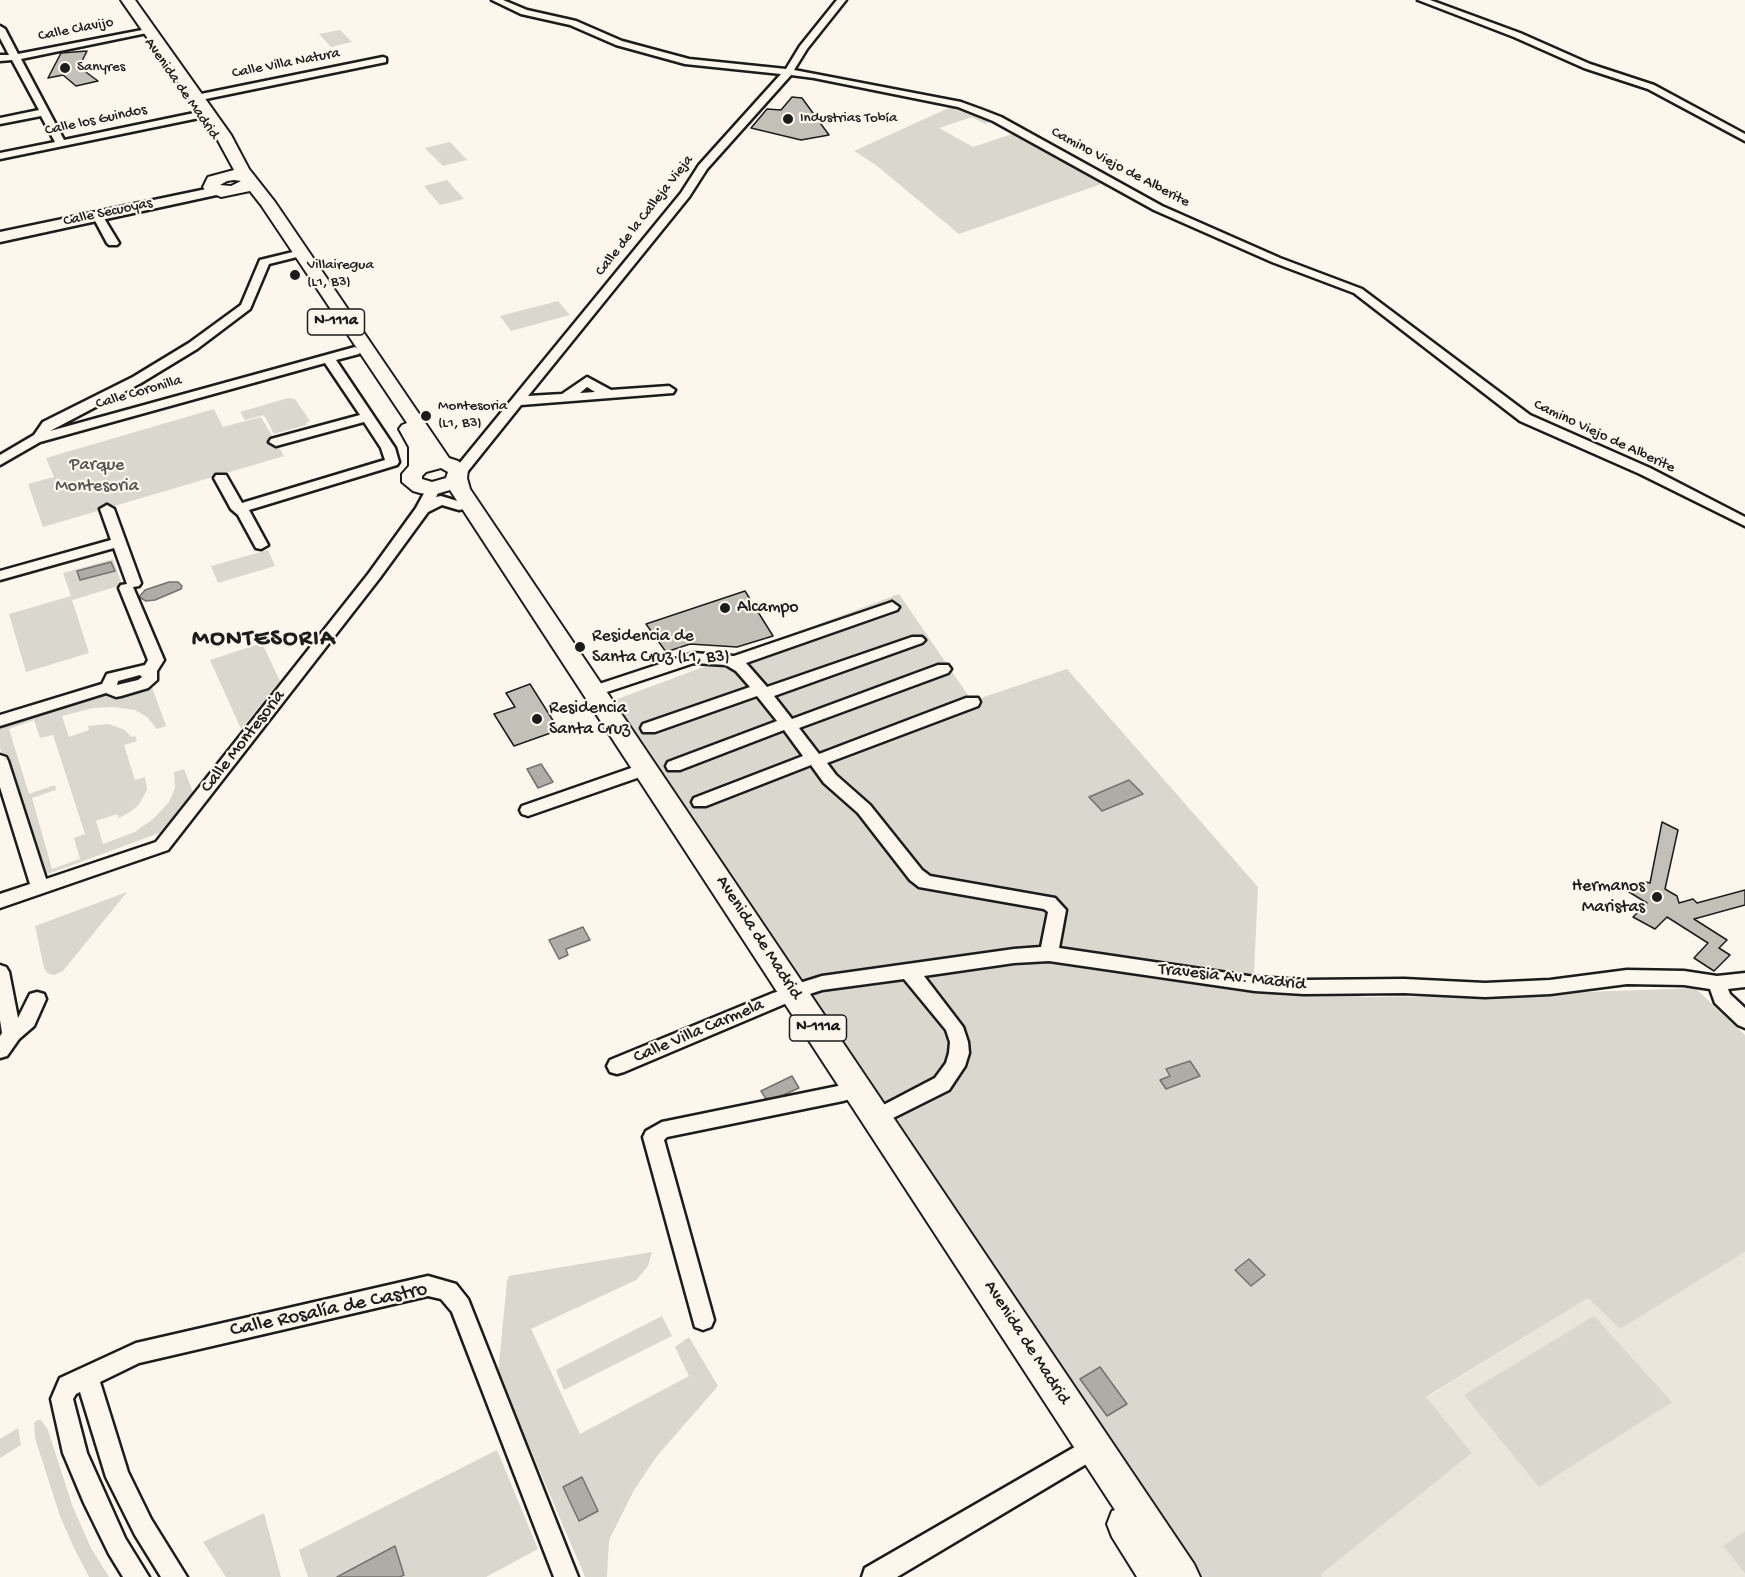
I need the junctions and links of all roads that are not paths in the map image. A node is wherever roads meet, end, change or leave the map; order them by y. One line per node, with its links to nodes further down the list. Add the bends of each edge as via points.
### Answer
1 (119, 0): 7 (main road, Avenida de Madrid)
2 (128, 0): 13 (main road, Avenida de Madrid / N-111a)
3 (496, 0): 12 (street, Camino Viejo de Alberite, via 687,62)
4 (842, 0): 12 (street, Calle de la Calleja Vieja)
5 (1422, 0): 17 (street, via 1587,66 1651,87)
6 (0, 29): 8 (street)
7 (142, 33): 8 (street, Calle Clavijo); 15 (main road, Avenida de Madrid)
8 (15, 57): 9 (street, Calle Clavijo); 11 (street, Calle Clavijo); 14 (street)
9 (0, 58)
10 (383, 60): 13 (street, Calle Villa Natura)
11 (0, 63)
12 (788, 73): 30 (street, Calle de la Calleja Vieja, via 703,167 685,195); 41 (street, Camino Viejo de Alberite, via 962,105 997,119 1158,208 1284,264 1358,291 1525,418 1645,471)
13 (196, 98): 20 (main road, Avenida de Madrid / N-111a, via 228,142)
14 (45, 112): 16 (street); 18 (street)
15 (199, 115): 18 (street, Calle los Guindos); 21 (main road, Avenida de Madrid, via 233,163)
16 (0, 121)
17 (1745, 138)
18 (61, 143): 19 (street, Calle los Guindos)
19 (0, 156)
20 (248, 179): 21 (main road, via 245,187); 37 (main road, Avenida de Madrid / N-111a, via 429,441)
21 (221, 185): 22 (main road, Calle Secuoyas); 23 (main road, Calle Secuoyas); 25 (main road, Avenida de Madrid / N-111a, via 254,198)
22 (97, 215): 23 (main road, Calle Secuoyas); 24 (street)
23 (0, 235)
24 (113, 243)
25 (293, 255): 26 (main road, Avenida de Madrid / N-111a); 32 (street, via 264,262 246,307 193,346 137,380 48,425)
26 (352, 347): 27 (street, Calle Coronilla); 28 (street, Calle Coronilla, via 303,357); 37 (main road, Avenida de Madrid / N-111a)
27 (328, 358): 28 (street, Calle Coronilla); 31 (street)
28 (291, 368): 32 (street, Calle Coronilla)
29 (669, 390): 30 (street)
30 (518, 401): 37 (street, Calle de la Calleja Vieja, via 474,455)
31 (368, 417): 33 (street); 35 (street, via 388,448)
32 (35, 439): 34 (street, Calle Coronilla)
33 (276, 442)
34 (0, 461)
35 (392, 462): 37 (street); 39 (street)
36 (221, 478): 39 (street)
37 (439, 479): 40 (street, Calle Montesoria); 40 (street, via 441,500); 49 (main road, Avenida de Madrid / N-111a, via 460,489); 58 (main road, Avenida de Madrid / N-111a)
38 (107, 509): 42 (street)
39 (238, 509): 43 (street)
40 (423, 509): 61 (street, Calle Montesoria, via 162,846)
41 (1745, 522)
42 (119, 542): 44 (street); 52 (street, via 156,660 149,672 151,678 116,692 108,687)
43 (261, 545)
44 (0, 576)
45 (892, 607): 47 (street)
46 (917, 640): 50 (street)
47 (733, 662): 49 (street, via 693,658); 50 (street)
48 (943, 669): 53 (street)
49 (595, 691): 68 (main road, Avenida de Madrid / N-111a)
50 (762, 691): 53 (street); 54 (street)
51 (972, 702): 55 (street)
52 (0, 721)
53 (788, 724): 55 (street); 57 (street)
54 (650, 728)
55 (815, 759): 59 (street); 63 (street, via 925,882 1049,903 1057,910)
56 (0, 761): 61 (street)
57 (674, 766)
58 (634, 773): 60 (street); 68 (main road, Avenida de Madrid / N-111a)
59 (700, 802)
60 (528, 810)
61 (40, 887): 62 (street, Calle Montesoria)
62 (5, 900)
63 (1049, 954): 64 (street, Travesia Av. Madrid); 67 (street, Travesia Av. Madrid, via 1255,984 1304,987 1485,990 1627,977)
64 (908, 971): 68 (street, Travesia Av. Madrid, via 822,983); 75 (street, via 954,1027 959,1053 942,1084)
65 (0, 972): 71 (street)
66 (1745, 980): 67 (street, Travesia Av. Madrid)
67 (1717, 983): 70 (street, via 1722,998)
68 (787, 995): 73 (street, Calle Villa Carmela); 74 (main road, Avenida de Madrid / N-111a); 75 (main road, Avenida de Madrid / N-111a)
69 (37, 999): 71 (street, via 27,1021)
70 (1745, 1020)
71 (12, 1034): 72 (street)
72 (0, 1050)
73 (617, 1066)
74 (843, 1094): 76 (street, via 662,1130 653,1137); 78 (main road, Avenida de Madrid / N-111a)
75 (877, 1118): 84 (main road, Avenida de Madrid / N-111a)
76 (703, 1320)
77 (87, 1377): 79 (street, Calle Rosalía de Castro, via 68,1386 62,1399 75,1453 117,1546); 80 (street, via 118,1477 143,1527); 81 (street, Calle Rosalía de Castro, via 136,1353 428,1286 448,1291 460,1306)
78 (1080, 1455): 82 (street); 83 (main road, Avenida de Madrid / N-111a)
79 (137, 1577)
80 (175, 1577)
81 (566, 1577)
82 (874, 1577)
83 (1159, 1577)
84 (1181, 1577)

